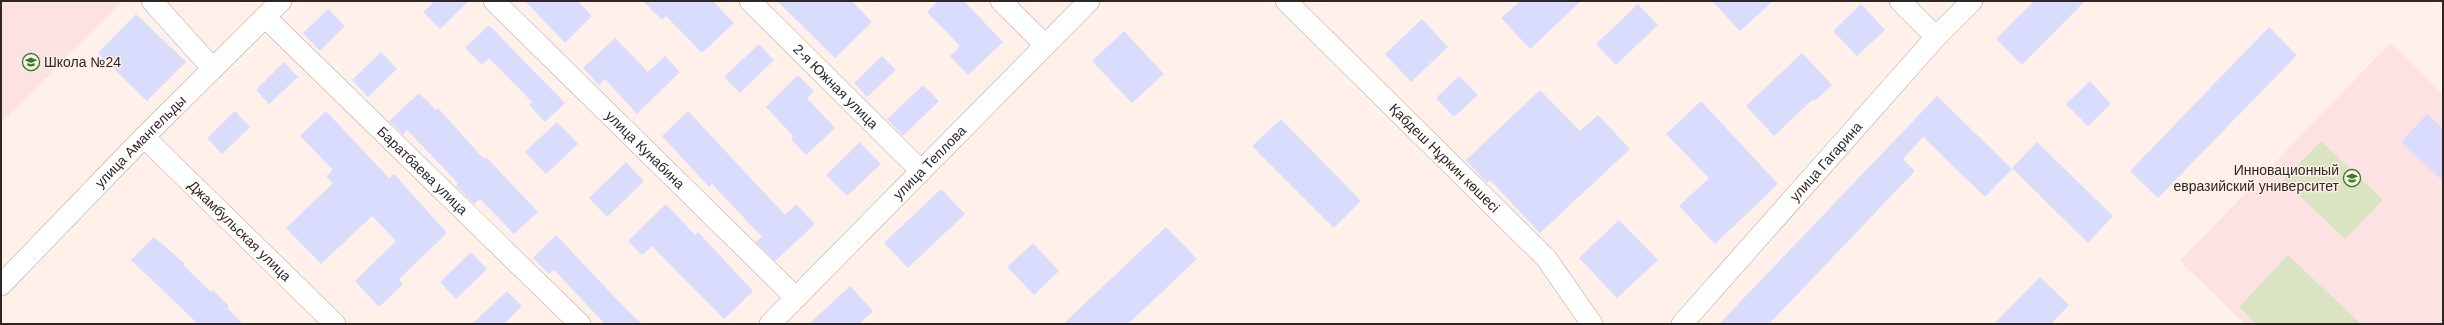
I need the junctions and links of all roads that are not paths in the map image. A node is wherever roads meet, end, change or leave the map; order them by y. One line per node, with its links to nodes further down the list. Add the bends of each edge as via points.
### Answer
1 (152, 1): 13 (street)
2 (281, 1): 10 (street, улица Амангельды)
3 (494, 1): 17 (street, улица Кунабина)
4 (750, 1): 15 (street, 2-я Южная улица)
5 (1001, 1): 12 (street)
6 (1089, 1): 12 (street, улица Теплова)
7 (1286, 1): 21 (street, Қабдеш Нұркин көшесі, via 1546,258)
8 (1900, 1): 11 (street)
9 (1972, 1): 11 (street, улица Гагарина)
10 (265, 16): 13 (street, улица Амангельды); 19 (street, Баратбаева улица)
11 (1936, 37): 22 (street, улица Гагарина)
12 (1045, 45): 15 (street, улица Теплова)
13 (214, 69): 14 (street, улица Амангельды)
14 (144, 137): 16 (street, улица Амангельды); 18 (street, Джамбульская улица)
15 (921, 171): 17 (street, улица Теплова)
16 (1, 284)
17 (796, 298): 20 (street, улица Теплова)
18 (335, 324)
19 (580, 324)
20 (770, 324)
21 (1592, 324)
22 (1682, 324)

